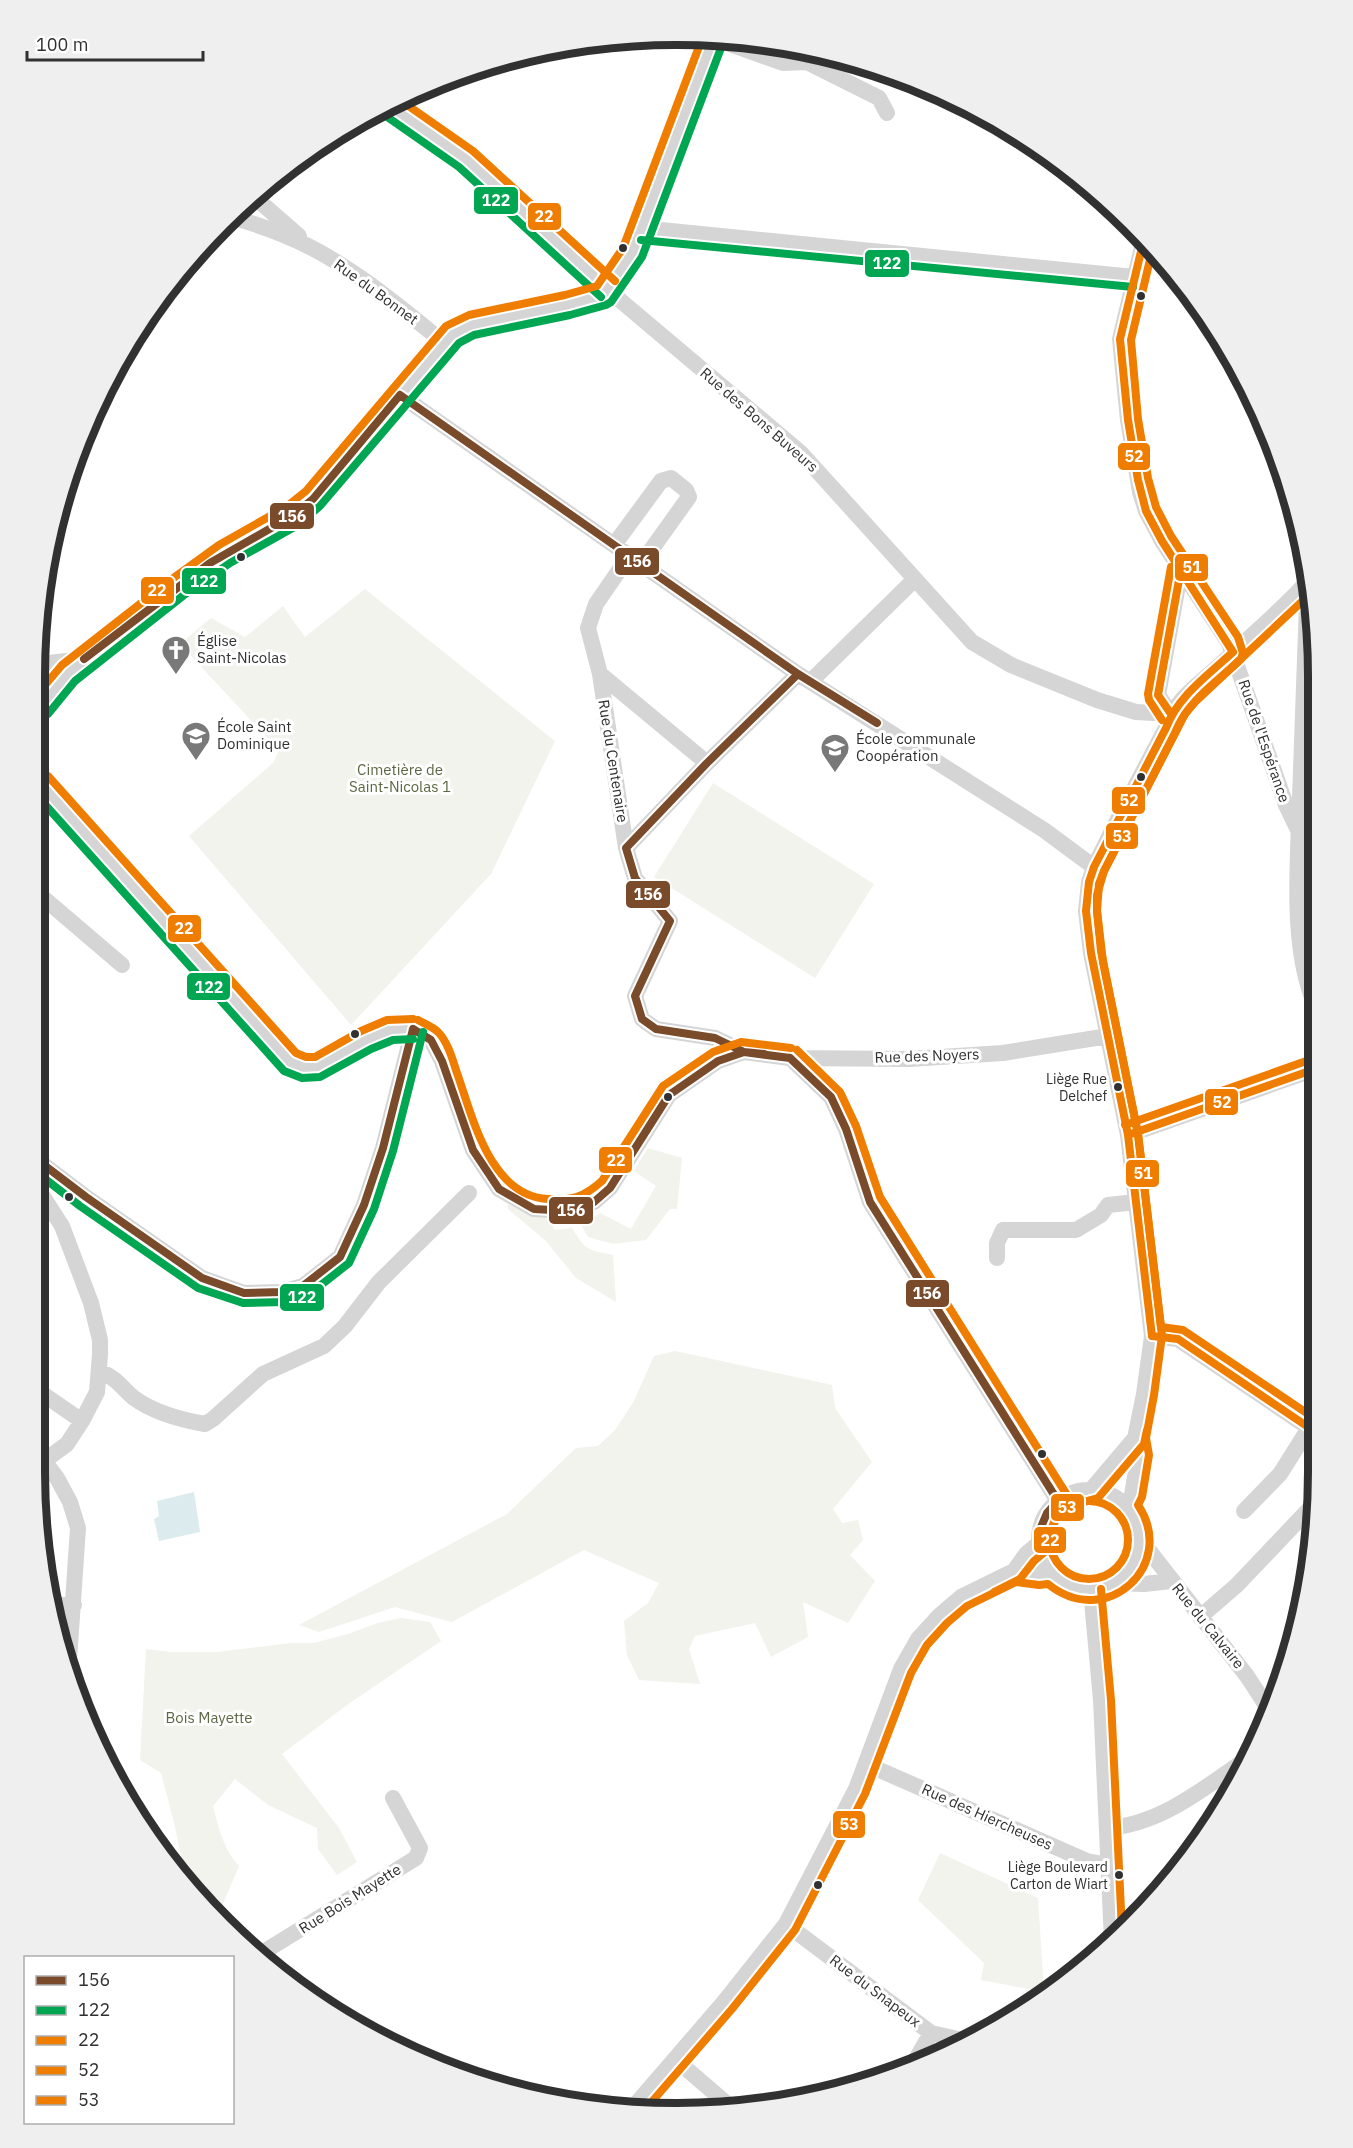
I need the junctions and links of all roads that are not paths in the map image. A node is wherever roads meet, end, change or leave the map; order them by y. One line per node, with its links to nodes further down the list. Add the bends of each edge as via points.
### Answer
1 (711, 46): 7 (street)
2 (745, 49): 4 (street, via 783,63 807,62 879,98)
3 (397, 110): 11 (street, Rue des Bons Buveurs, via 466,159)
4 (887, 113)
5 (260, 202): 8 (street, Rue du Bonnet)
6 (241, 220): 8 (street, Rue du Bonnet)
7 (641, 230): 10 (street); 11 (street, via 632,253)
8 (307, 246): 12 (street, Rue du Bonnet, via 371,286)
9 (1141, 250): 10 (street, Rue de l'Espérance)
10 (1134, 277): 16 (street, Rue de l'Espérance, via 1120,339 1137,480 1146,511)
11 (608, 289): 12 (street, via 603,295 568,305 471,325); 17 (street, Rue des Bons Buveurs, via 801,453)
12 (443, 342): 13 (street)
13 (400, 395): 14 (street); 21 (street, via 313,499 292,516 210,563)
14 (614, 545): 15 (street); 15 (street, Rue du Centenaire, via 661,481 671,478 689,497)
15 (635, 560): 23 (street, Rue du Centenaire, via 596,604 588,628); 24 (street)
16 (1181, 569): 20 (street, Rue de l'Espérance); 26 (street, via 1158,695)
17 (915, 579): 24 (street); 26 (street, Rue des Bons Buveurs, via 972,642 998,659 1097,700 1136,712)
18 (1302, 587): 20 (street)
19 (1306, 626): 29 (street)
20 (1233, 652): 26 (street); 29 (street, Rue de l'Espérance)
21 (84, 659): 22 (street); 25 (street)
22 (45, 663)
23 (600, 674): 27 (street, Rue du Centenaire); 31 (street, Rue du Centenaire)
24 (805, 677): 27 (street); 32 (street, via 1044,830)
25 (45, 701)
26 (1171, 714): 32 (street)
27 (707, 763): 31 (street)
28 (45, 789): 38 (street, via 290,1062 304,1068 318,1067 383,1033)
29 (1299, 832): 30 (street); 34 (street, Rue de l'Espérance, via 1298,932)
30 (1308, 832)
31 (626, 848): 40 (street, Rue du Centenaire, via 635,878 670,921 635,996 642,1019 656,1029 715,1038)
32 (1094, 867): 39 (street, via 1086,911)
33 (45, 899): 35 (street)
34 (1303, 961): 36 (street); 37 (street, Rue de l'Espérance)
35 (122, 965)
36 (1308, 965)
37 (1308, 978)
38 (413, 1029): 40 (street, via 431,1040 473,1150 499,1189 534,1209 569,1211 594,1202 610,1188 669,1095 718,1061); 44 (street, via 383,1148 364,1205 340,1257 303,1286 282,1292 244,1293 202,1278)
39 (1107, 1031): 41 (street, Rue des Noyers, via 1003,1053 909,1059); 43 (street)
40 (744, 1052): 41 (street, Rue des Noyers)
41 (790, 1058): 59 (street, via 831,1097 870,1202)
42 (1308, 1071): 43 (street)
43 (1128, 1135): 47 (street)
44 (45, 1166)
45 (469, 1193): 50 (street, via 379,1282 324,1346 263,1374 205,1424 155,1410)
46 (45, 1199): 50 (street, via 63,1226 91,1303 100,1340)
47 (1136, 1202): 48 (street, via 1108,1205 1101,1215 1076,1230 1004,1230 997,1243); 49 (street)
48 (997, 1258)
49 (1152, 1336): 53 (street, via 1178,1340); 55 (street)
50 (100, 1372): 52 (street, via 97,1392)
51 (45, 1395): 52 (street)
52 (82, 1421): 56 (street, via 67,1444)
53 (1308, 1428)
54 (1308, 1434): 61 (street, via 1280,1474)
55 (1135, 1438): 58 (street); 60 (street, via 1139,1452 1132,1495)
56 (45, 1461)
57 (45, 1466): 71 (street, via 57,1478 70,1502 78,1528)
58 (1091, 1490): 59 (street); 60 (street, via 1110,1494)
59 (1058, 1501): 63 (street, via 1047,1513)
60 (1126, 1506): 64 (street, via 1137,1524)
61 (1244, 1511)
62 (1307, 1511): 72 (street, via 1237,1585)
63 (1040, 1543): 65 (street); 66 (street)
64 (1140, 1544): 67 (street, Rue du Calvaire); 68 (street, via 1128,1573)
65 (1014, 1571): 66 (street, via 1040,1575); 75 (street, via 962,1597 918,1640 901,1669)
66 (1051, 1572): 69 (street, via 1062,1582)
67 (1171, 1581): 68 (street); 72 (street, Rue du Calvaire)
68 (1116, 1583): 69 (street)
69 (1091, 1590): 78 (street, via 1098,1646)
70 (60, 1605): 71 (street)
71 (74, 1605): 73 (street)
72 (1200, 1617): 74 (street, Rue du Calvaire)
73 (71, 1646)
74 (1264, 1702)
75 (866, 1764): 79 (street, Rue des Hiercheuses, via 1087,1861); 80 (street)
76 (1234, 1768): 78 (street, via 1188,1799 1149,1819)
77 (393, 1798): 82 (street, Rue Bois Mayette, via 420,1848 416,1858)
78 (1107, 1828): 79 (street)
79 (1108, 1865): 81 (street)
80 (786, 1924): 83 (street, Rue du Snapeux); 86 (street)
81 (1111, 1929)
82 (266, 1951)
83 (931, 2033): 84 (street); 85 (street, Rue du Snapeux)
84 (955, 2038)
85 (919, 2055)
86 (675, 2059): 87 (street); 88 (street)
87 (724, 2101)
88 (638, 2102)

